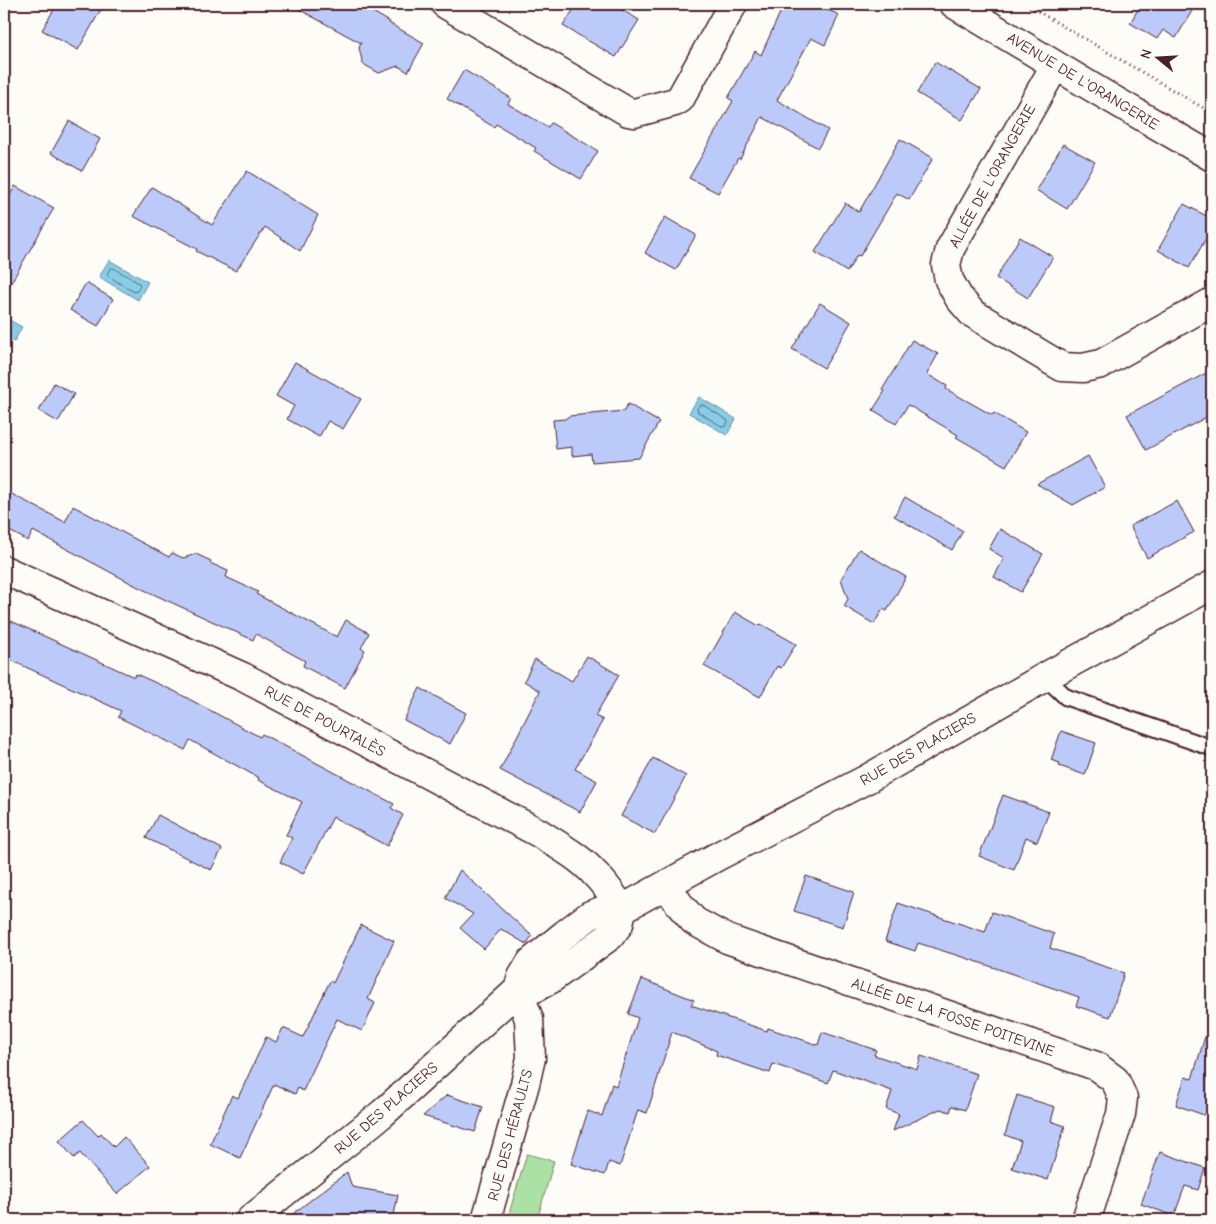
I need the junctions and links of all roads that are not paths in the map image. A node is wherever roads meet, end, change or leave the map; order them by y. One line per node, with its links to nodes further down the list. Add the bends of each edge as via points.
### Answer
1 (445, 4): 2 (street, via 634,113 680,99)
2 (734, 4)
3 (954, 4): 4 (street, AVENUE DE L'ORANGERIE)
4 (1056, 66): 5 (street, AVENUE DE L'ORANGERIE); 6 (street, ALLÉE DE L'ORANGERIE, via 950,249 946,265 949,280 959,298 972,313 1062,367 1083,368 1101,364)
5 (1212, 156)
6 (1212, 302)
7 (4, 570): 12 (street, RUE DE POURTALÈS, via 243,678 539,833 595,873)
8 (1212, 585): 9 (street, RUE DES PLACIERS)
9 (1045, 677): 10 (lane, via 1066,697); 11 (street, RUE DES PLACIERS, via 867,779)
10 (1212, 748)
11 (666, 885): 12 (street, RUE DES PLACIERS); 16 (street, ALLÉE DE LA FOSSE POITEVINE, via 694,921 727,940 1096,1066 1109,1075 1115,1080 1123,1098 1121,1114)
12 (622, 909): 13 (street, RUE DES PLACIERS, via 608,909 590,915 565,934 531,962)
13 (518, 990): 14 (street, RUE DES PLACIERS, via 383,1113); 15 (street, RUE DES HÉRAULTS, via 529,1019 531,1058)
14 (250, 1220)
15 (486, 1220)
16 (1086, 1220)

